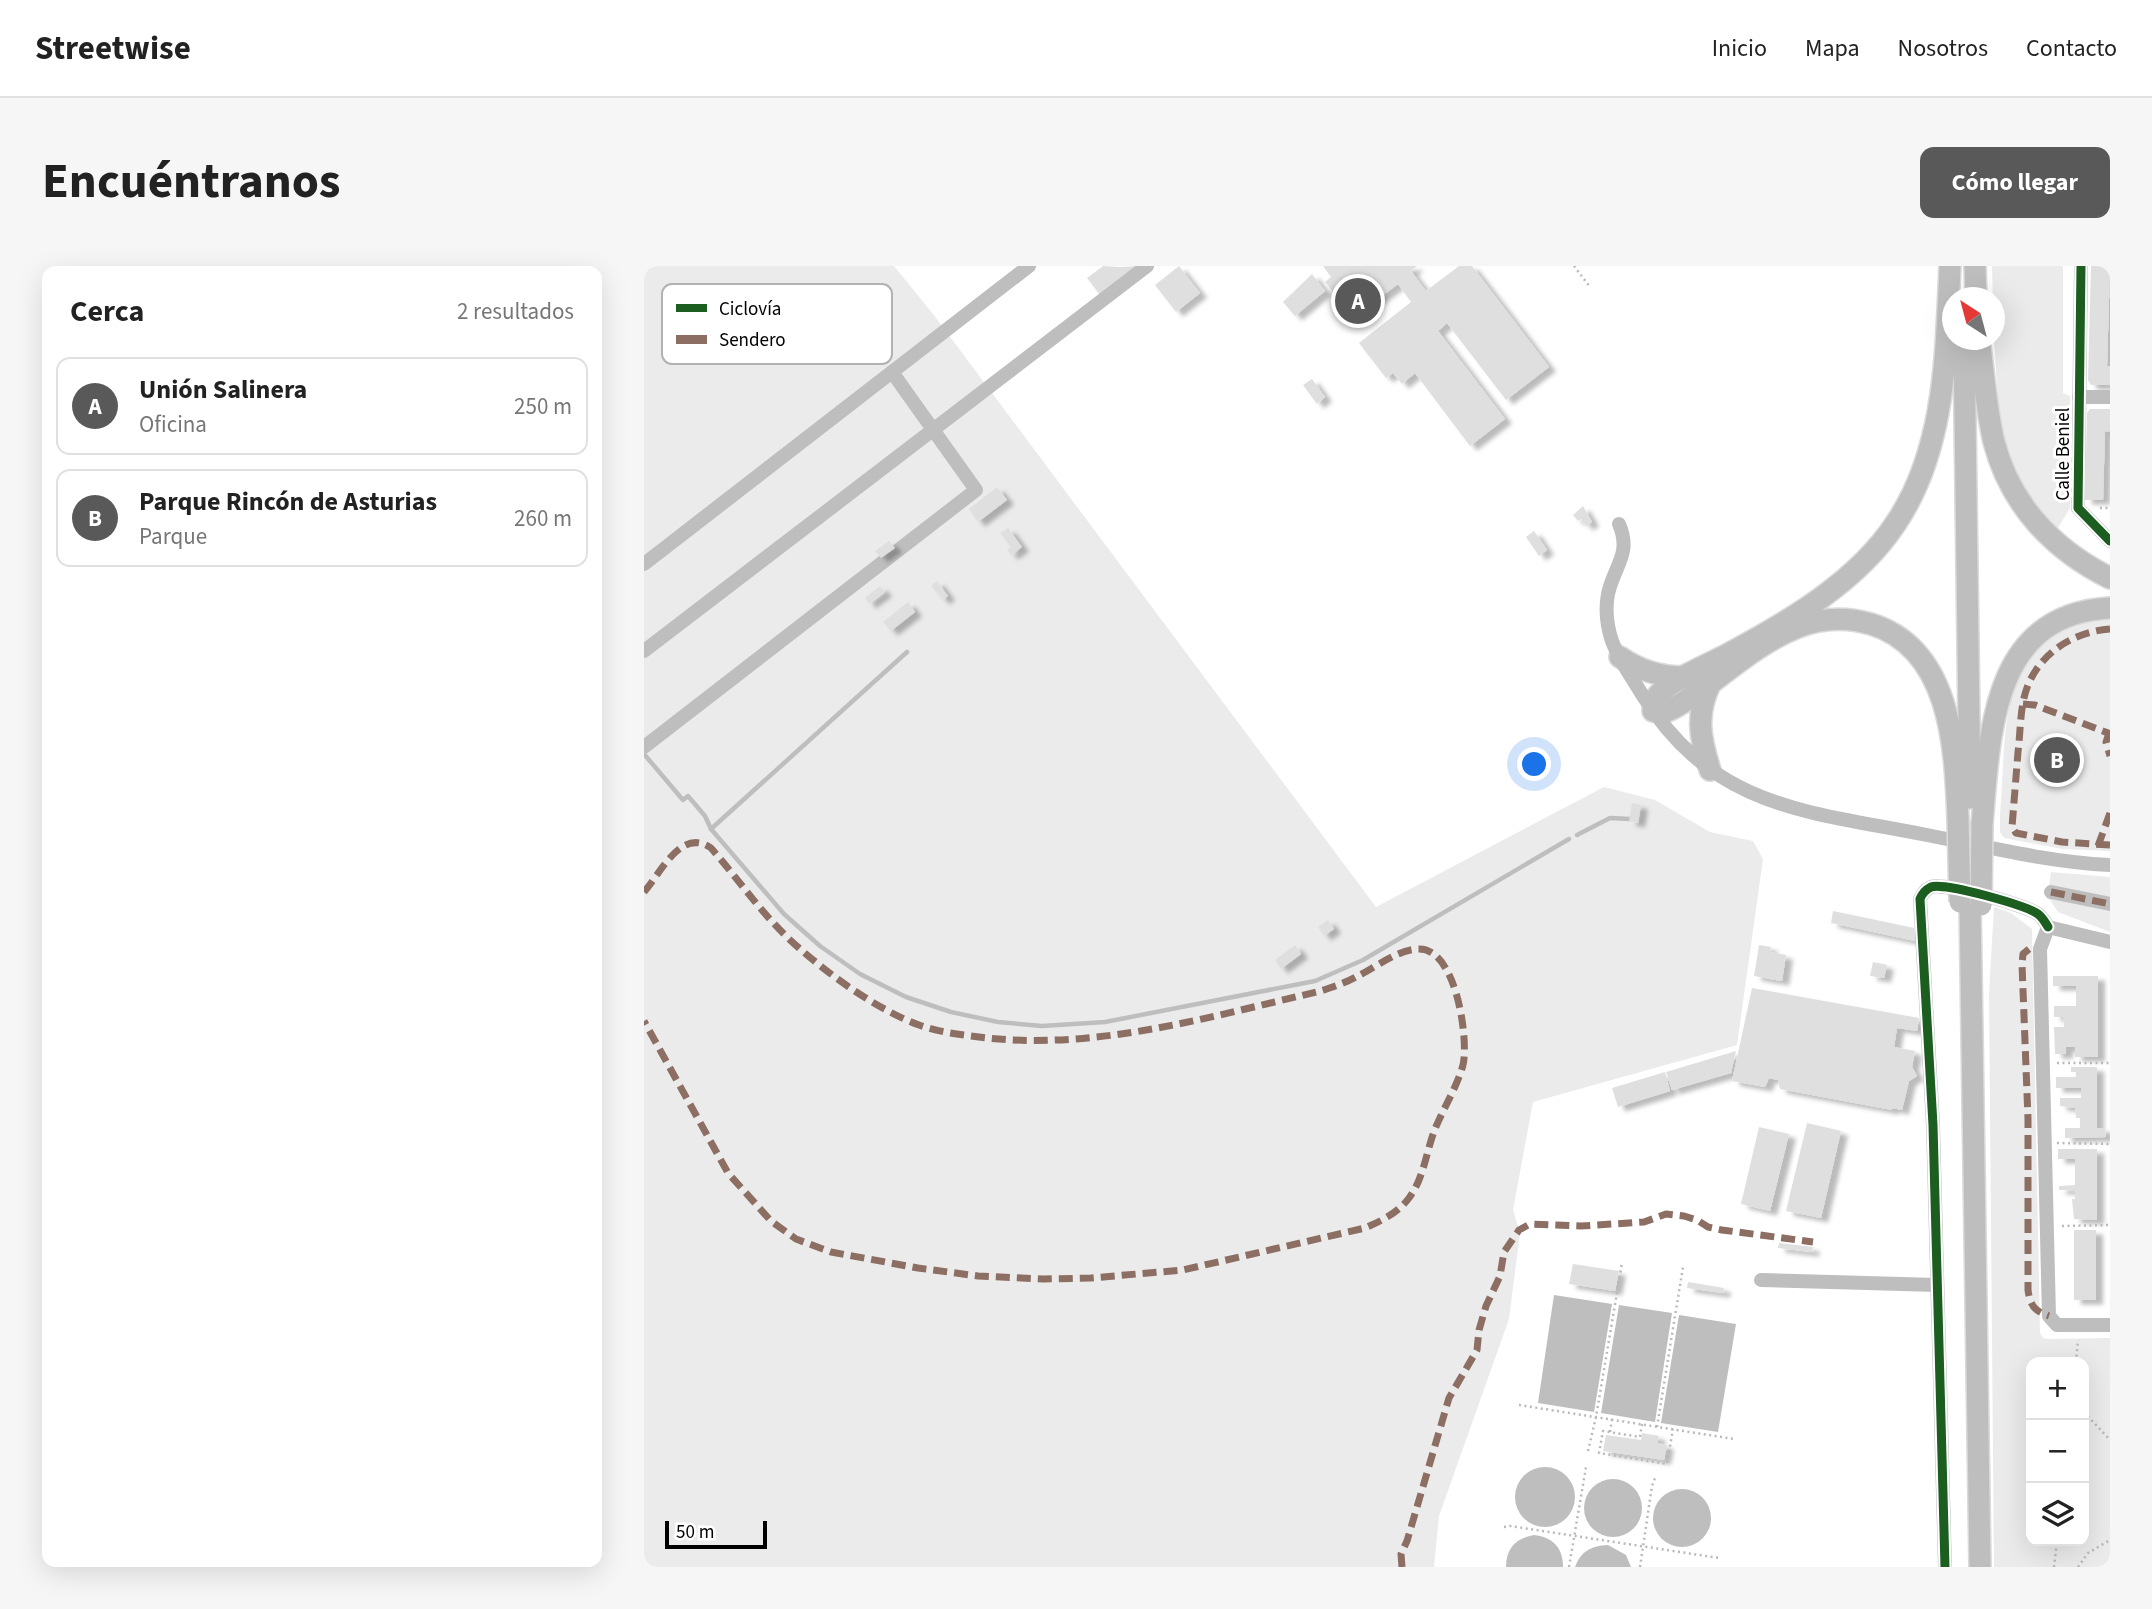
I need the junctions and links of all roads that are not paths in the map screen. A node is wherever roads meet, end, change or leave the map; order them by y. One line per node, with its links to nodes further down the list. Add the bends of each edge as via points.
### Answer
1 (1147, 266): 16 (street)
2 (1950, 266): 18 (highway, via 1935,425 1921,475 1897,522 1878,547 1832,588 1783,622)
3 (1963, 266): 6 (highway)
4 (1975, 266): 7 (highway)
5 (2081, 266): 10 (street, Calle Beniel)
6 (1963, 287)
7 (1976, 287)
8 (1964, 350): 22 (highway)
9 (1980, 350): 14 (highway, via 1994,441 2010,485 2053,541)
10 (2079, 397): 11 (street); 13 (street, Calle Beniel, via 2078,508)
11 (2110, 397)
12 (1619, 524): 17 (street, via 1624,553 1606,608)
13 (2110, 541)
14 (2110, 578)
15 (2110, 608): 22 (highway, via 2048,626 2027,643 2011,666 2001,688)
16 (644, 651)
17 (1620, 657): 18 (highway, via 1657,675); 20 (street)
18 (1685, 677): 20 (highway, via 1660,692)
19 (1711, 682): 20 (highway, via 1674,708); 21 (highway, via 1699,723); 22 (highway, via 1754,650 1814,622 1851,620 1889,632 1921,658 1938,687)
20 (1653, 711): 21 (street)
21 (1710, 771): 23 (street, via 1749,793 1788,807 2011,852)
22 (1970, 821): 25 (highway)
23 (2110, 865)
24 (2051, 892): 26 (street)
25 (1970, 903): 29 (highway); 29 (highway, via 1968,1097)
26 (2110, 904)
27 (2048, 927): 28 (street); 31 (street, via 2035,912 1955,889 1935,886 1920,900); 32 (street, via 2040,948)
28 (2110, 942)
29 (1974, 1128): 36 (highway)
30 (1761, 1280): 31 (street)
31 (1937, 1284): 35 (street)
32 (2049, 1315): 33 (street); 34 (street, via 2061,1325)
33 (2110, 1316)
34 (2110, 1325)
35 (1945, 1567)
36 (1980, 1567)

